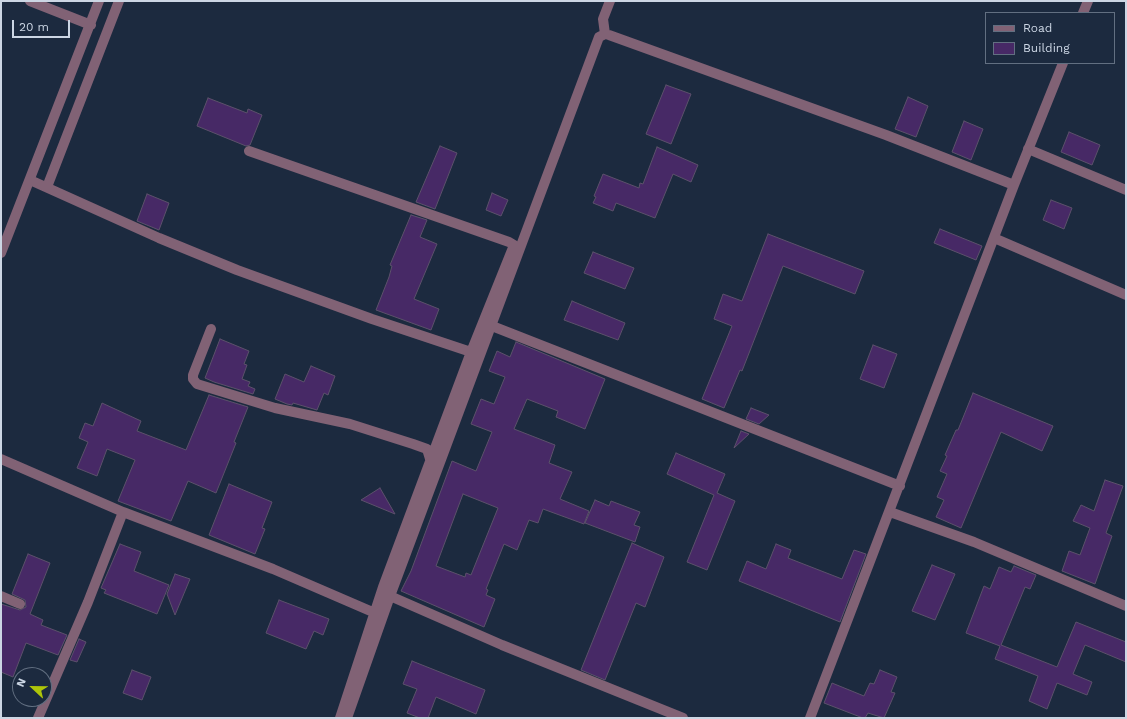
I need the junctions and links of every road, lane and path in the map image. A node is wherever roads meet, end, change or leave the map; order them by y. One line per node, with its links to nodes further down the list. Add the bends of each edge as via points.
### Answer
1 (30, 1): 7 (street)
2 (99, 1): 7 (street)
3 (119, 1): 14 (street)
4 (610, 1): 8 (street, via 603,19)
5 (1088, 1): 6 (street)
6 (1083, 12)
7 (91, 25): 12 (street)
8 (605, 34): 13 (street); 19 (street, via 599,37)
9 (1063, 64): 10 (street)
10 (1028, 149): 13 (street); 15 (street)
11 (249, 152): 21 (street, via 514,245)
12 (30, 180): 14 (street); 17 (street)
13 (1014, 184): 16 (street)
14 (47, 187): 21 (street, via 237,270)
15 (1126, 190)
16 (994, 238): 18 (street); 24 (street)
17 (1, 253)
18 (1126, 295)
19 (492, 326): 24 (street); 28 (street)
20 (211, 329): 23 (street, via 193,374 196,384 275,408 350,424 413,444 427,449)
21 (471, 352): 23 (street)
22 (1, 459): 25 (street)
23 (431, 462): 31 (street)
24 (900, 486): 26 (street)
25 (123, 512): 31 (street, via 273,569); 32 (street)
26 (890, 512): 30 (street, via 974,542); 36 (street)
27 (1, 596): 29 (street)
28 (390, 596): 34 (street); 35 (street, via 502,645)
29 (20, 604)
30 (1126, 606)
31 (375, 612): 33 (street)
32 (38, 718)
33 (340, 718)
34 (347, 718)
35 (683, 718)
36 (810, 718)

